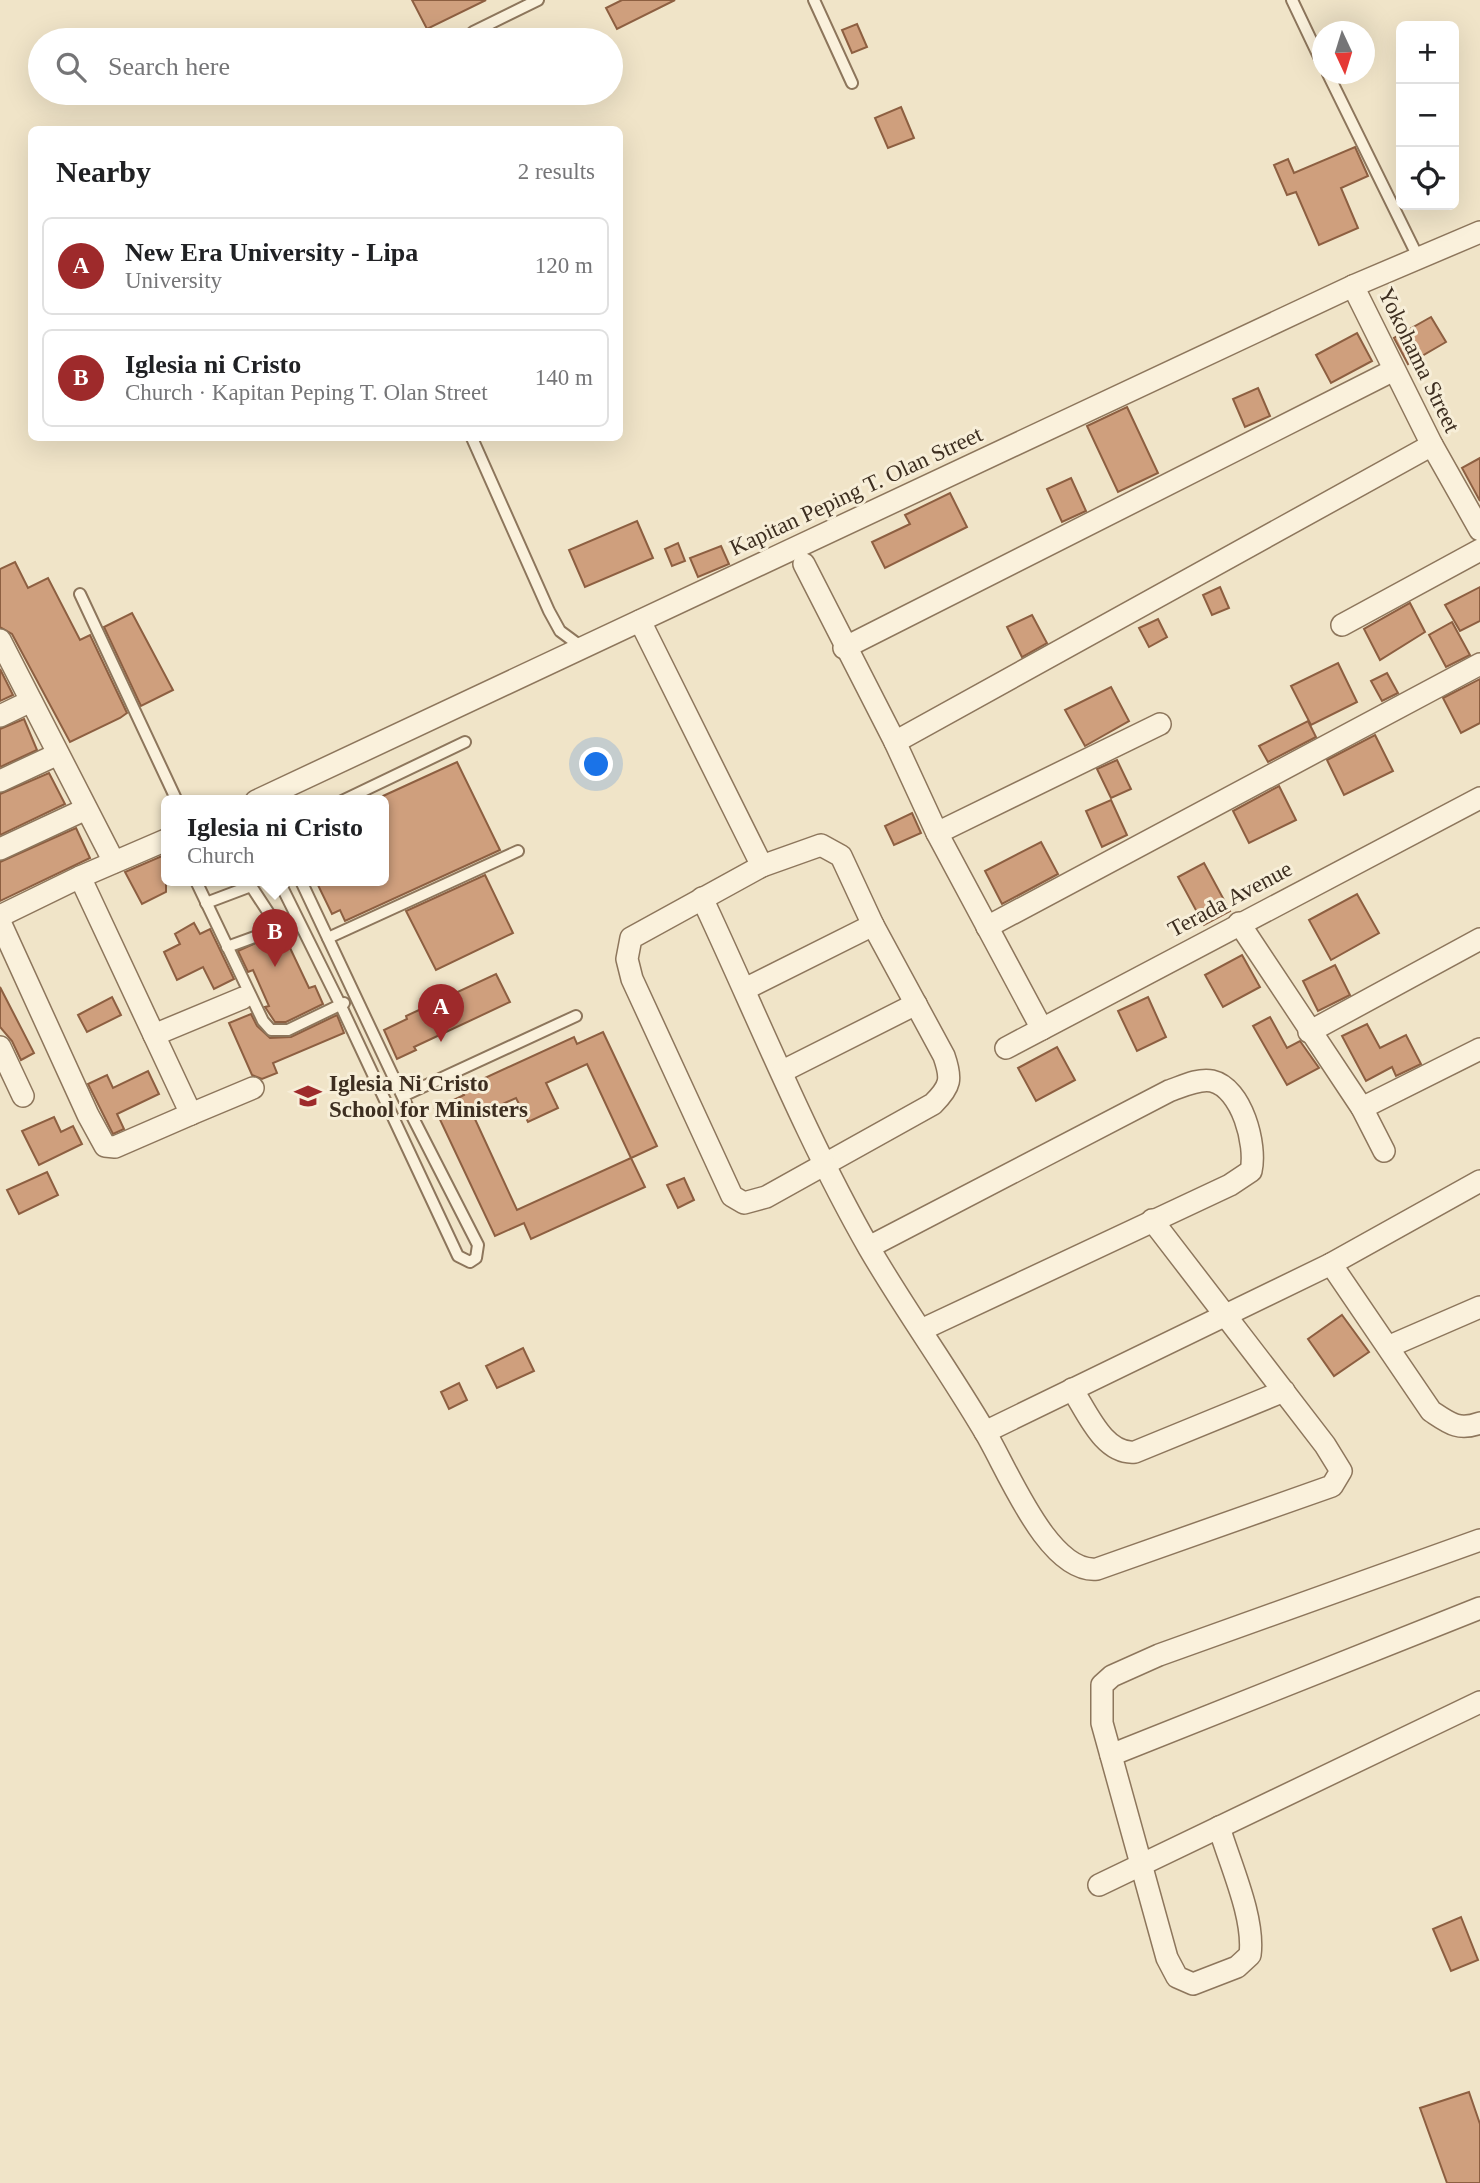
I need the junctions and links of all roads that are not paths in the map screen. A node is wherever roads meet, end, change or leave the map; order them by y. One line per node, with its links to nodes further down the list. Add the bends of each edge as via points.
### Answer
1 (538, 0): 4 (lane)
2 (814, 0): 6 (lane)
3 (1292, 0): 5 (lane)
4 (482, 28)
5 (1312, 42)
6 (852, 83)
7 (1333, 84): 9 (lane)
8 (1480, 232): 9 (street, Kapitan Peping T. Olan Street)
9 (1419, 257): 10 (street, Kapitan Peping T. Olan Street)
10 (1353, 286): 11 (street, Yokohama Street); 18 (street, Kapitan Peping T. Olan Street)
11 (1394, 370): 13 (street, Yokohama Street); 22 (street)
12 (473, 441): 21 (lane, via 549,611 560,631)
13 (1432, 446): 14 (street, Yokohama Street); 28 (street)
14 (1480, 530)
15 (1480, 550): 19 (street)
16 (804, 564): 22 (street)
17 (80, 594): 31 (lane)
18 (640, 621): 21 (street, Kapitan Peping T. Olan Street); 41 (street)
19 (1342, 625)
20 (1, 642): 24 (street)
21 (583, 648): 32 (street, Kapitan Peping T. Olan Street)
22 (844, 648): 28 (street)
23 (1480, 664): 52 (street)
24 (32, 701): 25 (street); 29 (street)
25 (0, 716)
26 (1160, 724): 36 (street)
27 (464, 742): 33 (lane)
28 (895, 742): 36 (street)
29 (58, 754): 30 (street); 35 (street)
30 (0, 781)
31 (174, 795)
32 (274, 795)
33 (354, 795)
34 (1480, 798): 50 (street, Terada Avenue)
35 (86, 809): 38 (street); 40 (street)
36 (937, 834): 52 (street)
37 (161, 842): 40 (street)
38 (0, 849)
39 (518, 851): 53 (lane)
40 (114, 862): 42 (street)
41 (762, 866): 46 (street); 51 (street, via 821,845 833,850 841,856)
42 (80, 877): 48 (street); 64 (street)
43 (199, 886): 47 (lane)
44 (281, 886): 59 (lane)
45 (303, 886): 53 (lane)
46 (702, 898): 56 (street); 77 (street, via 631,938 627,959 632,979 732,1196 744,1203 766,1197)
47 (206, 903): 55 (lane); 55 (lane, via 251,886 272,918 263,934)
48 (0, 916)
49 (0, 922): 74 (street, via 105,1146 115,1147)
50 (1239, 923): 62 (street, Terada Avenue); 63 (street)
51 (873, 925): 56 (street); 60 (street)
52 (987, 927): 62 (street)
53 (328, 938): 57 (lane)
54 (1480, 939): 63 (street)
55 (227, 947): 59 (lane, via 271,1030 288,1030)
56 (745, 989): 68 (street)
57 (356, 997): 59 (lane); 71 (lane)
58 (243, 998): 64 (street)
59 (340, 1004): 75 (lane)
60 (916, 1004): 68 (street); 77 (street, via 952,1077 947,1090 933,1104)
61 (576, 1016): 71 (lane)
62 (1042, 1029): 66 (street, Terada Avenue)
63 (1309, 1032): 72 (street)
64 (155, 1035): 74 (street)
65 (0, 1048): 70 (street)
66 (1006, 1048)
67 (1480, 1049): 72 (street)
68 (783, 1071): 77 (street)
69 (253, 1087): 74 (street)
70 (23, 1096)
71 (403, 1096): 73 (lane)
72 (1362, 1108): 76 (street)
73 (409, 1110): 75 (lane); 75 (lane, via 478,1245 476,1258 464,1262 458,1256)
74 (191, 1114)
75 (394, 1119)
76 (1384, 1150)
77 (826, 1163): 80 (street)
78 (1480, 1181): 81 (street)
79 (1152, 1220): 80 (street, via 1251,1171 1255,1155 1250,1130 1230,1091 1212,1081 1169,1091); 83 (street); 84 (street)
80 (869, 1247): 84 (street)
81 (1331, 1264): 83 (street); 85 (street)
82 (1480, 1307): 85 (street)
83 (1224, 1315): 86 (street); 87 (street)
84 (921, 1330): 89 (street)
85 (1390, 1346): 88 (street, via 1431,1410 1453,1427)
86 (1072, 1389): 87 (street, via 1110,1446 1123,1454); 89 (street)
87 (1284, 1391): 89 (street, via 1341,1471 1332,1486 1097,1569 1083,1570 1065,1559 1043,1535)
88 (1480, 1423)
89 (985, 1432)
90 (1480, 1541): 93 (street, via 1159,1655 1112,1676 1102,1685 1102,1723)
91 (1480, 1608): 93 (street)
92 (1480, 1702): 94 (street)
93 (1111, 1755): 95 (street)
94 (1219, 1827): 95 (street); 95 (street, via 1252,1940 1250,1955 1237,1967 1193,1984 1177,1977 1167,1958)
95 (1142, 1864): 96 (street)
96 (1099, 1885)

